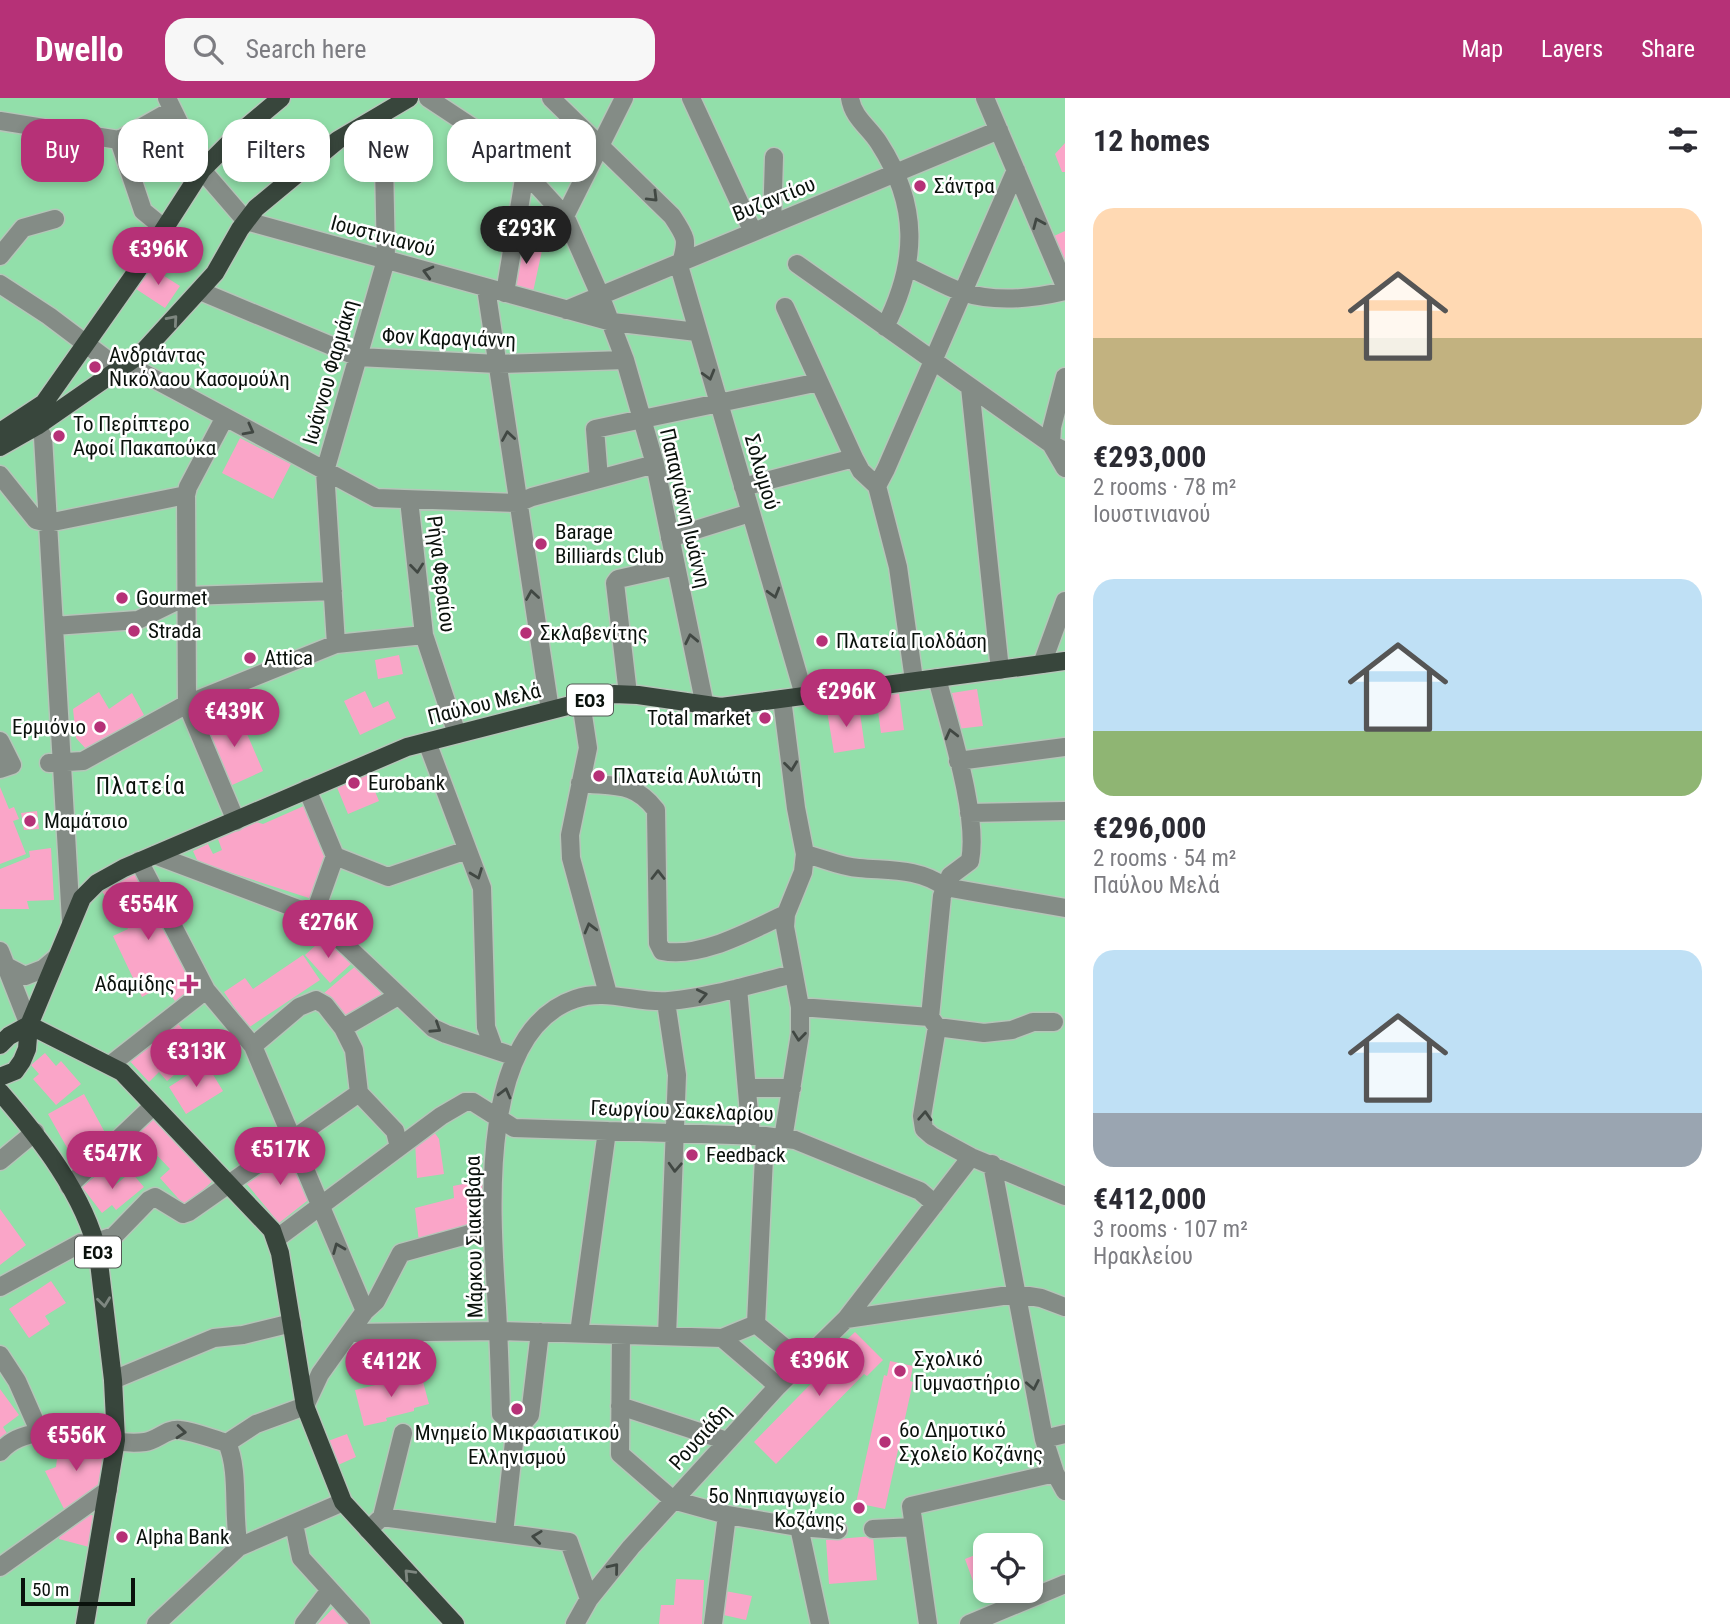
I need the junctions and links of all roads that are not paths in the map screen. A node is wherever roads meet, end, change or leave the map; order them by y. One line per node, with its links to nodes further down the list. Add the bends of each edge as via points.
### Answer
1 (409, 98): 10 (main road)
2 (428, 98): 12 (street, Παπαγιάννη Ιωάννη)
3 (551, 98): 16 (street, Σολωμού)
4 (624, 98): 16 (street)
5 (691, 98): 31 (street)
6 (850, 98): 20 (street, via 852,108)
7 (985, 98): 14 (street)
8 (279, 99): 18 (main road)
9 (170, 104): 11 (street)
10 (383, 114): 28 (main road, via 317,156); 33 (street, Ιωάννου Φαρμάκη)
11 (149, 119)
12 (460, 119)
13 (0, 121): 15 (street)
14 (999, 130): 19 (street); 20 (street, Βυζαντίου)
15 (118, 140)
16 (600, 145): 26 (street); 34 (street, Σολωμού, one-way to 34, via 678,224 685,243)
17 (774, 157): 29 (street)
18 (208, 164)
19 (1016, 170): 39 (street, one-way to 19); 41 (street)
20 (896, 173): 29 (street, Βυζαντίου); 36 (street, via 910,222)
21 (208, 177): 28 (street)
22 (133, 182): 30 (street, via 143,211)
23 (194, 182): 30 (main road)
24 (524, 182): 42 (street)
25 (534, 182): 26 (street, Παπαγιάννη Ιωάννη)
26 (565, 216): 43 (street, Παπαγιάννη Ιωάννη)
27 (55, 219): 32 (street, via 23,229)
28 (246, 221): 33 (street, Ιουστινιανού); 40 (main road)
29 (772, 224): 31 (street, Βυζαντίου)
30 (164, 229): 49 (main road)
31 (753, 232): 34 (street, Βυζαντίου)
32 (0, 256)
33 (386, 260): 38 (street, Ιουστινιανού, one-way to 33); 50 (street, Ιωάννου Φαρμάκη)
34 (681, 262): 43 (street, Βυζαντίου); 48 (street, Σολωμού)
35 (797, 264): 47 (street)
36 (908, 267): 41 (street); 47 (street)
37 (0, 284): 49 (street)
38 (486, 288): 42 (street, Ιουστινιανού); 53 (street)
39 (1065, 288): 41 (street, via 1045,296 1011,299)
40 (200, 291): 50 (street, Φον Καραγιάννη); 54 (main road, one-way to 40, via 154,342)
41 (962, 292): 52 (street)
42 (505, 293): 45 (street, Ιουστινιανού)
43 (600, 295): 45 (street, Βυζαντίου); 46 (street, Παπαγιάννη Ιωάννη)
44 (785, 307): 56 (street)
45 (566, 310): 46 (street, Ιουστινιανού)
46 (612, 323): 48 (street, Ιουστινιανού); 51 (street, Παπαγιάννη Ιωάννη)
47 (885, 327): 52 (street)
48 (697, 332): 58 (street, Σολωμού, one-way to 58)
49 (85, 345): 54 (street); 62 (main road, via 44,403)
50 (358, 357): 53 (street, Φον Καραγιάννη); 68 (street, Ιωάννου Φαρμάκη)
51 (625, 360): 53 (street, Φον Καραγιάννη); 60 (street, Παπαγιάννη Ιωάννη)
52 (932, 361): 57 (street); 71 (street)
53 (498, 364): 75 (street, one-way to 53)
54 (124, 366): 59 (street); 61 (main road)
55 (1065, 377): 64 (street, via 1052,427)
56 (819, 382): 58 (street); 65 (street)
57 (970, 387): 64 (street); 88 (street)
58 (718, 403): 60 (street); 72 (street, Σολωμού)
59 (225, 417): 68 (street, one-way to 68); 73 (street)
60 (641, 419): 66 (street, Παπαγιάννη Ιωάννη); 70 (street, via 595,429)
61 (37, 426): 63 (main road); 77 (street, via 43,437)
62 (0, 432)
63 (0, 447)
64 (1058, 447): 67 (street)
65 (854, 458): 71 (street); 72 (street)
66 (654, 464): 70 (street); 78 (street, Παπαγιάννη Ιωάννη)
67 (1065, 468)
68 (326, 471): 74 (street, via 376,498); 80 (street, Ιωάννου Φαρμάκη)
69 (0, 475): 77 (street, via 36,520)
70 (599, 479): 75 (street)
71 (877, 486): 90 (street, via 898,568)
72 (743, 487): 76 (street, Σολωμού)
73 (186, 495): 77 (street); 81 (street)
74 (409, 500): 75 (street); 84 (street, Ρήγα Φεραίου, one-way to 84)
75 (519, 503): 97 (street, one-way to 75)
76 (750, 513): 78 (street); 92 (street, Σολωμού, one-way to 92)
77 (48, 523): 83 (street)
78 (670, 538): 79 (street, Παπαγιάννη Ιωάννη)
79 (676, 566): 91 (street, via 615,583); 96 (street, Παπαγιάννη Ιωάννη, one-way to 79)
80 (333, 591): 81 (street); 85 (street, Ιωάννου Φαρμάκη)
81 (187, 596): 83 (street, via 138,620); 95 (street)
82 (1065, 601): 87 (street)
83 (54, 626): 103 (street)
84 (424, 635): 85 (street); 98 (street, Ρήγα Φεραίου)
85 (337, 644): 95 (street)
86 (1065, 661): 87 (main road, Παύλου Μελά / ΕΟ3)
87 (1042, 664): 88 (main road, Παύλου Μελά / ΕΟ3)
88 (1000, 670): 89 (main road, Παύλου Μελά / ΕΟ3)
89 (937, 678): 90 (main road, Παύλου Μελά / ΕΟ3); 102 (street, one-way to 89)
90 (914, 680): 92 (main road, Παύλου Μελά / ΕΟ3)
91 (628, 694): 94 (main road, Παύλου Μελά / ΕΟ3); 96 (main road, Παύλου Μελά / ΕΟ3)
92 (804, 695): 93 (main road, Παύλου Μελά / ΕΟ3)
93 (782, 699): 96 (main road, Παύλου Μελά / ΕΟ3); 111 (street, one-way to 111)
94 (581, 702): 97 (main road, Παύλου Μελά / ΕΟ3); 105 (street, via 588,748)
95 (187, 704): 103 (street, via 83,761); 109 (street)
96 (705, 706)
97 (550, 710): 98 (main road, Παύλου Μελά / ΕΟ3)
98 (457, 734): 100 (main road, Παύλου Μελά / ΕΟ3)
99 (0, 741): 104 (street)
100 (427, 742): 106 (main road, Παύλου Μελά / ΕΟ3); 110 (street)
101 (1065, 747): 102 (street)
102 (958, 761): 108 (street)
103 (55, 763): 118 (street)
104 (6, 767)
105 (580, 783): 116 (street, one-way to 105, via 705,947 662,951 658,943 656,810 634,789); 124 (street, one-way to 105, via 571,858 569,835)
106 (307, 789): 109 (main road, Παύλου Μελά / ΕΟ3); 112 (street)
107 (1065, 811): 108 (street)
108 (969, 813): 114 (street, via 970,861 950,876)
109 (236, 821): 113 (main road, Παύλου Μελά / ΕΟ3)
110 (467, 850): 112 (street, via 388,877); 134 (street, one-way to 134, via 482,888 486,1027)
111 (805, 853): 114 (street, via 839,865 905,871); 116 (street, via 803,872)
112 (335, 856): 117 (street)
113 (147, 858): 117 (street); 118 (main road, Παύλου Μελά / ΕΟ3, via 97,883 82,898); 123 (street)
114 (945, 887): 115 (street); 128 (street)
115 (1065, 908)
116 (786, 914): 121 (street)
117 (314, 915): 125 (street)
118 (71, 921): 119 (main road, Παύλου Μελά / ΕΟ3)
119 (57, 957): 120 (street, via 25,976); 130 (main road, Παύλου Μελά / ΕΟ3)
120 (3, 959): 130 (street)
121 (793, 974): 122 (street, Μάρκου Σιακαβάρα); 127 (street)
122 (738, 988): 126 (street, Μάρκου Σιακαβάρα, one-way to 122); 138 (street)
123 (206, 990): 133 (street); 136 (street)
124 (608, 994): 126 (street, Μάρκου Σιακαβάρα); 135 (street, Μάρκου Σιακαβάρα, via 555,1008 535,1025)
125 (398, 996): 131 (street); 134 (street, one-way to 134, via 433,1028)
126 (666, 1002): 146 (street, via 677,1075)
127 (800, 1007): 128 (street); 139 (street, one-way to 139)
128 (934, 1022): 129 (street, via 984,1033 1012,1030 1033,1021); 151 (street, one-way to 128, via 924,1129)
129 (1054, 1022)
130 (29, 1025): 132 (main road); 136 (main road); 137 (main road, ΕΟ3, via 22,1061)
131 (343, 1028): 133 (street, via 316,1000 299,1007); 141 (street, via 354,1050)
132 (0, 1045)
133 (253, 1046): 149 (street)
134 (494, 1049): 135 (street)
135 (516, 1057): 143 (street, Μάρκου Σιακαβάρα, one-way to 135)
136 (110, 1065): 142 (main road)
137 (0, 1077)
138 (747, 1088): 139 (street); 147 (street)
139 (792, 1088): 148 (street)
140 (0, 1092): 145 (main road, ΕΟ3)
141 (359, 1093): 149 (street); 150 (street, via 395,1131)
142 (153, 1105): 154 (main road); 155 (street)
143 (498, 1119): 144 (street, Γεωργίου Σακελαρίου, via 514,1128); 150 (street, Γεωργίου Σακελαρίου, via 473,1102 465,1102); 159 (street, Μάρκου Σιακαβάρα)
144 (607, 1131): 146 (street, Γεωργίου Σακελαρίου); 172 (street)
145 (35, 1132): 152 (street); 155 (main road, ΕΟ3)
146 (677, 1133): 147 (street, Γεωργίου Σακελαρίου); 174 (street, one-way to 174)
147 (758, 1136): 148 (street, Γεωργίου Σακελαρίου); 168 (street)
148 (783, 1139): 157 (street, Γεωργίου Σακελαρίου, via 920,1191)
149 (293, 1140): 154 (street); 158 (street)
150 (399, 1147): 158 (street)
151 (971, 1157): 153 (street); 157 (street, Ρουσιάδη)
152 (0, 1161)
153 (992, 1164): 156 (street); 163 (street)
154 (229, 1184): 160 (main road); 161 (street, via 183,1214 156,1198 149,1200 120,1233)
155 (69, 1186): 161 (main road, ΕΟ3)
156 (1065, 1196)
157 (936, 1203): 166 (street, Ρουσιάδη)
158 (321, 1206): 160 (street); 165 (street, one-way to 158)
159 (492, 1228): 165 (street, via 401,1253 376,1301); 169 (street, Μάρκου Σιακαβάρα)
160 (276, 1239): 167 (main road)
161 (96, 1242): 162 (street, via 81,1243); 178 (main road, ΕΟ3, one-way to 178)
162 (0, 1287)
163 (1016, 1294): 164 (street); 166 (street); 186 (street, one-way to 186)
164 (1065, 1307)
165 (365, 1311): 171 (street)
166 (846, 1319): 177 (street, Ρουσιάδη)
167 (292, 1323): 178 (street, via 214,1338); 180 (main road)
168 (755, 1324): 175 (street); 177 (street)
169 (498, 1331): 170 (street); 171 (street); 182 (street, Μάρκου Σιακαβάρα, via 501,1414)
170 (540, 1332): 172 (street); 182 (street, via 530,1415)
171 (351, 1333): 180 (street, via 320,1374)
172 (579, 1334): 173 (street)
173 (621, 1335): 174 (street); 181 (street)
174 (667, 1336): 175 (street)
175 (722, 1338): 179 (street)
176 (0, 1355): 183 (street)
177 (803, 1362): 179 (street, Ρουσιάδη)
178 (113, 1380): 187 (main road, ΕΟ3)
179 (778, 1386): 188 (street, Ρουσιάδη)
180 (305, 1406): 189 (street, via 256,1424); 195 (main road)
181 (620, 1406): 188 (street); 194 (street, via 620,1454)
182 (516, 1424): 204 (street)
183 (40, 1433): 187 (street); 190 (street, via 20,1436)
184 (403, 1433): 197 (street)
185 (1065, 1434): 186 (street)
186 (1044, 1439): 191 (street)
187 (116, 1440): 189 (street, one-way to 189, via 146,1442 177,1429); 192 (main road, ΕΟ3)
188 (727, 1441): 194 (street, Ρουσιάδη)
189 (227, 1443): 205 (street, via 233,1459)
190 (0, 1452)
191 (1055, 1473): 193 (street); 200 (street, via 911,1506)
192 (108, 1490): 206 (street); 211 (main road, ΕΟ3)
193 (1065, 1491)
194 (673, 1500): 196 (street); 209 (street, Ρουσιάδη, one-way to 194)
195 (343, 1503): 198 (street); 202 (main road)
196 (727, 1515): 199 (street); 216 (street)
197 (382, 1517): 202 (street); 204 (street)
198 (294, 1524): 205 (street); 208 (street, via 301,1558)
199 (800, 1527): 203 (street); 217 (street)
200 (914, 1527): 201 (street); 218 (street)
201 (873, 1529)
202 (368, 1530): 214 (main road, one-way to 202)
203 (838, 1530)
204 (504, 1533): 209 (street, one-way to 204, via 569,1542)
205 (239, 1547): 210 (street)
206 (0, 1567)
207 (1065, 1584): 219 (street)
208 (330, 1590): 212 (street); 213 (street)
209 (589, 1599): 215 (street, Ρουσιάδη)
210 (161, 1622)
211 (85, 1624)
212 (304, 1624)
213 (361, 1624)
214 (455, 1624)
215 (575, 1624)
216 (713, 1624)
217 (820, 1624)
218 (928, 1624)
219 (969, 1624)

